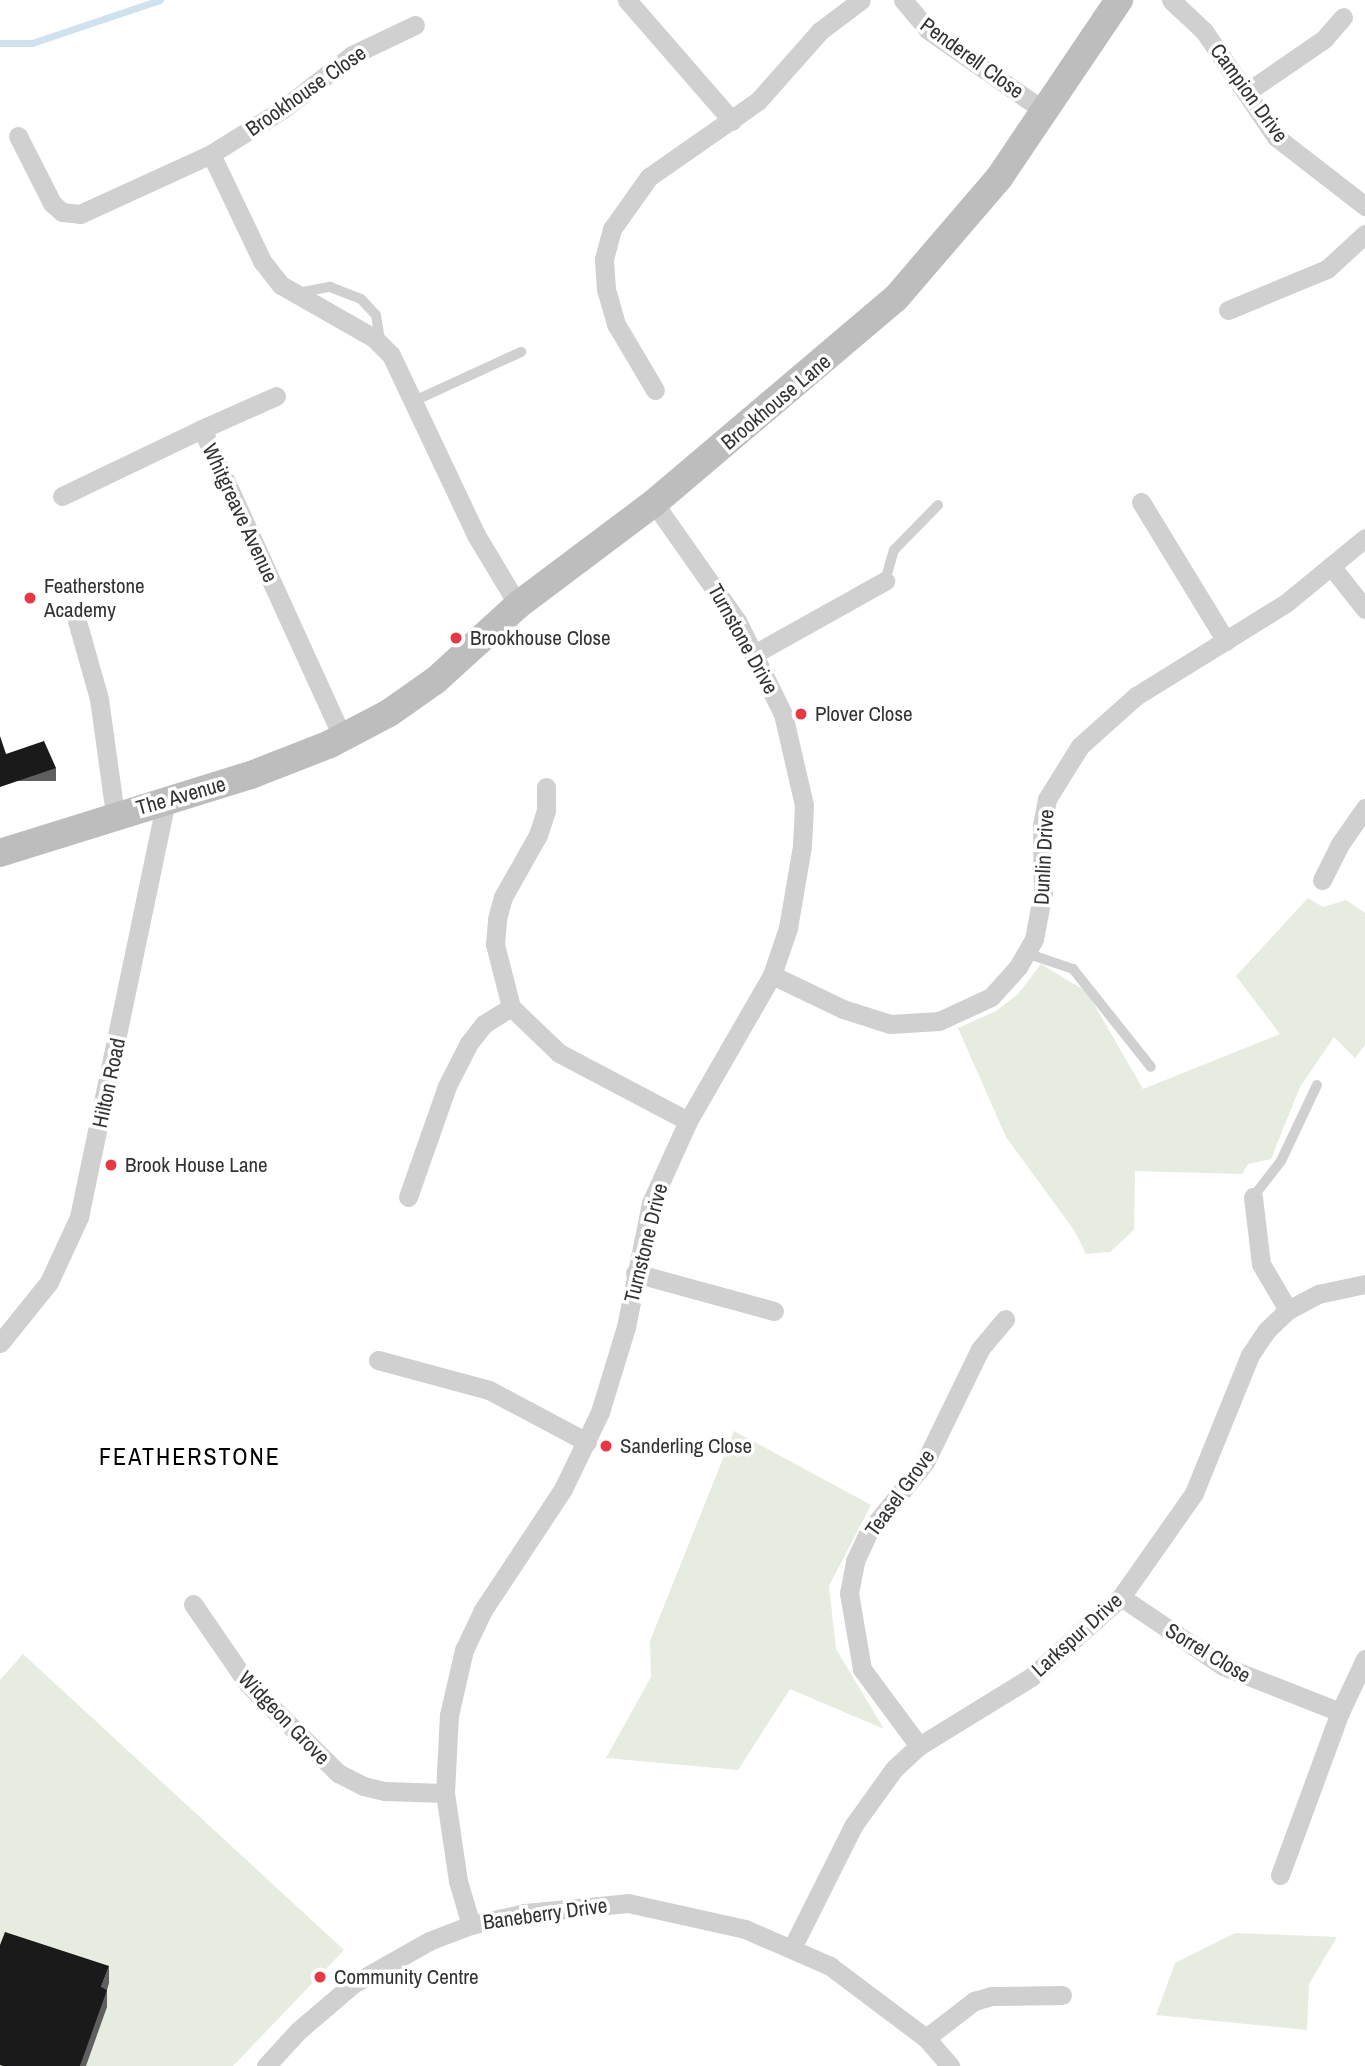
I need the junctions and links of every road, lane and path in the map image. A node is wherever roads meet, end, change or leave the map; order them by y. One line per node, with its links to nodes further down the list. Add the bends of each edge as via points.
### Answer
1 (628, 0): 10 (street)
2 (861, 0): 10 (street, via 820,31 758,101)
3 (903, 0): 9 (street, Penderell Close, via 928,30)
4 (1119, 0): 9 (street, Brookhouse Lane)
5 (1171, 0): 8 (street, Campion Drive, via 1203,31)
6 (1343, 17): 8 (street, via 1324,39)
7 (415, 25): 12 (street, Brookhouse Close, via 352,55 283,109)
8 (1247, 92): 13 (street, Campion Drive, via 1276,137)
9 (1046, 112): 25 (street, Brookhouse Lane, via 953,235 896,298)
10 (732, 121): 19 (street, via 649,177 612,229 604,259 606,289 617,324)
11 (18, 136): 12 (street, Brookhouse Close, via 52,203 62,212 80,214)
12 (211, 154): 15 (street, via 262,261)
13 (1365, 206)
14 (1365, 234): 16 (street, via 1327,269)
15 (293, 294): 17 (street); 17 (lane, via 330,287 361,299 376,315)
16 (1228, 310)
17 (380, 345): 21 (street)
18 (521, 352): 21 (lane)
19 (656, 390)
20 (276, 396): 22 (street)
21 (414, 401): 30 (street, via 476,535)
22 (202, 429): 23 (street, Whitgreave Avenue); 35 (street, Whitgreave Avenue)
23 (62, 496)
24 (1141, 502): 33 (street)
25 (654, 503): 30 (street, Brookhouse Lane); 34 (street, Turnstone Drive, via 714,584)
26 (938, 505): 29 (lane, via 894,550)
27 (1365, 538): 28 (street, Dunlin Drive)
28 (1331, 566): 31 (street); 33 (street, Dunlin Drive, via 1286,603)
29 (885, 581): 34 (street)
30 (517, 605): 35 (street, Brookhouse Lane, via 436,680)
31 (1365, 609)
32 (77, 621): 39 (street, via 99,699)
33 (1226, 641): 42 (street, Dunlin Drive, via 1136,696 1080,746 1060,771 1042,825 1041,916)
34 (756, 653): 43 (street, Turnstone Drive, via 783,713 804,806 797,886)
35 (351, 734): 37 (street, The Avenue, via 250,775)
36 (546, 787): 44 (street, via 546,811 538,835 503,897 497,919 497,957)
37 (166, 800): 39 (street, The Avenue); 55 (street, Hilton Road, via 79,1217 49,1282)
38 (1365, 808): 41 (street)
39 (115, 815): 40 (street, The Avenue)
40 (0, 853)
41 (1322, 880)
42 (1026, 953): 43 (street, Dunlin Drive, via 991,997 957,1014 913,1026 843,1009); 45 (lane, via 1073,970)
43 (772, 975): 47 (street, Turnstone Drive)
44 (511, 1007): 47 (street, via 559,1053); 48 (street, via 484,1024 469,1043 447,1086)
45 (1151, 1067)
46 (1317, 1085): 49 (lane, via 1281,1161)
47 (688, 1121): 50 (street, Turnstone Drive, via 651,1203)
48 (408, 1197)
49 (1253, 1197): 52 (street, via 1261,1264)
50 (635, 1273): 53 (street); 57 (street, Turnstone Drive, via 614,1374)
51 (1365, 1284): 52 (street, Larkspur Drive, via 1318,1294)
52 (1288, 1310): 58 (street, Larkspur Drive, via 1250,1354 1194,1493)
53 (774, 1311)
54 (1005, 1319): 62 (street, Teasel Grove, via 979,1349 925,1462 868,1533 855,1560 849,1593 862,1669)
55 (0, 1343)
56 (378, 1360): 57 (street, via 489,1390)
57 (587, 1442): 63 (street, Turnstone Drive, via 563,1489 483,1610 464,1650 449,1715)
58 (1121, 1597): 61 (street, Sorrel Close, via 1223,1666); 62 (street, Larkspur Drive, via 1031,1677)
59 (193, 1604): 63 (street, Widgeon Grove, via 248,1684 338,1773 385,1791)
60 (1365, 1659): 61 (street)
61 (1340, 1712): 64 (street)
62 (919, 1746): 66 (street, Larkspur Drive, via 894,1769 853,1826)
63 (444, 1793): 65 (street, Turnstone Drive, via 458,1881)
64 (1280, 1875)
65 (471, 1925): 66 (street, Baneberry Drive, via 525,1913 628,1903 705,1917); 69 (street, Baneberry Drive, via 429,1941 353,1984)
66 (792, 1948): 68 (street, Baneberry Drive, via 867,1991)
67 (1062, 1995): 68 (street, via 991,1996 974,2001)
68 (926, 2038): 70 (street, Baneberry Drive)
69 (265, 2066)
70 (950, 2066)

